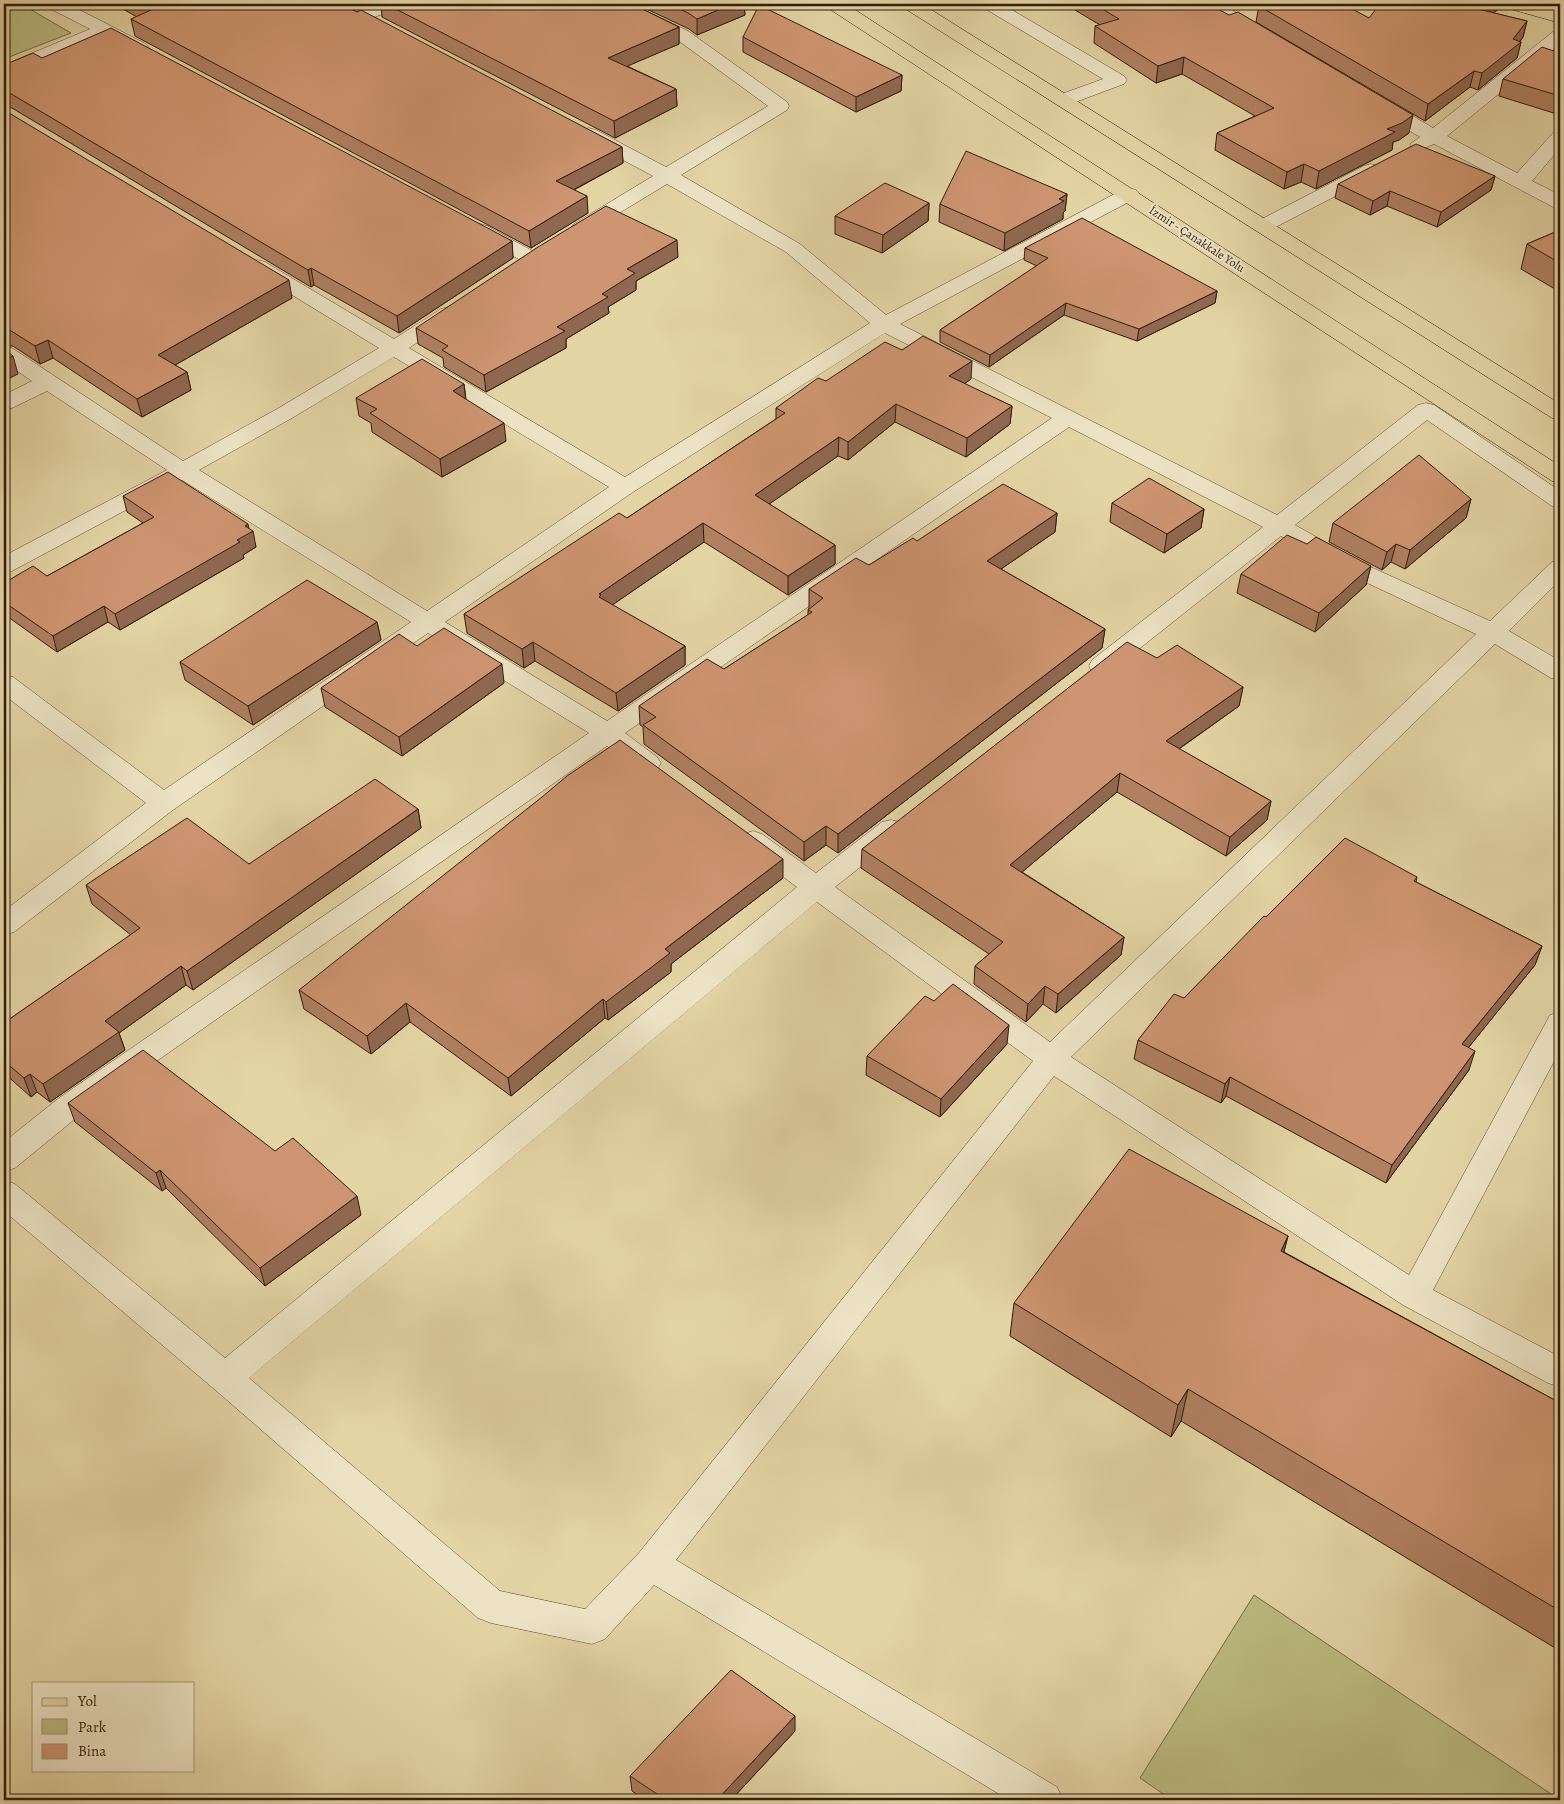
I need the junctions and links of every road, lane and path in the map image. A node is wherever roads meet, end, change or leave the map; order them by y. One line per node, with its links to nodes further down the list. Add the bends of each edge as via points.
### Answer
1 (55, 4): 10 (street)
2 (394, 4): 11 (street, via 355,12)
3 (618, 4): 23 (street, via 682,35 780,106)
4 (834, 4): 25 (main road, İzmir - Çanakkale Yolu)
5 (910, 4): 17 (main road)
6 (990, 4): 17 (street, via 1118,80)
7 (1210, 4): 13 (street)
8 (1513, 4): 9 (main road)
9 (1560, 18)
10 (105, 29): 14 (street); 15 (street)
11 (389, 29)
12 (1560, 35): 19 (street)
13 (1276, 43)
14 (157, 57)
15 (4, 71)
16 (1368, 98): 19 (street)
17 (1063, 100): 28 (main road)
18 (570, 124): 23 (street)
19 (1434, 137): 21 (street); 24 (street)
20 (1560, 137): 24 (street)
21 (1408, 150)
22 (1383, 164): 28 (street)
23 (666, 175): 27 (street, via 540,253); 31 (street, via 793,248)
24 (1520, 182): 26 (street)
25 (1128, 194): 31 (street); 39 (main road, İzmir - Çanakkale Yolu)
26 (1560, 203)
27 (461, 220)
28 (1264, 226): 36 (main road)
29 (242, 256): 32 (street)
30 (467, 300): 32 (street)
31 (884, 324): 37 (street); 40 (street)
32 (395, 348): 38 (street); 40 (street)
33 (4, 353): 34 (street)
34 (47, 382): 35 (street); 38 (street)
35 (4, 403)
36 (1560, 413)
37 (1067, 418): 42 (street); 50 (street)
38 (184, 471): 43 (street); 45 (street)
39 (1560, 476)
40 (625, 487): 45 (street)
41 (1560, 501): 42 (street, via 1426,410)
42 (1280, 526): 46 (street, via 1356,569); 48 (street)
43 (4, 566)
44 (1560, 566): 46 (street)
45 (428, 623): 50 (street); 52 (street)
46 (1493, 632): 47 (street); 58 (street)
47 (1560, 672)
48 (1084, 679)
49 (4, 683): 52 (street)
50 (607, 733): 51 (street); 59 (street, via 78,1100)
51 (672, 780)
52 (164, 803): 56 (street)
53 (910, 814): 55 (street)
54 (736, 828): 55 (street)
55 (816, 888): 58 (street); 63 (street)
56 (4, 925)
57 (1560, 1023): 61 (street)
58 (1051, 1059): 61 (street); 64 (street)
59 (4, 1159)
60 (4, 1193): 63 (street)
61 (1414, 1295): 62 (street)
62 (1560, 1373)
63 (225, 1378): 64 (street, via 491,1606 592,1626)
64 (651, 1564): 65 (street)
65 (1044, 1800)

